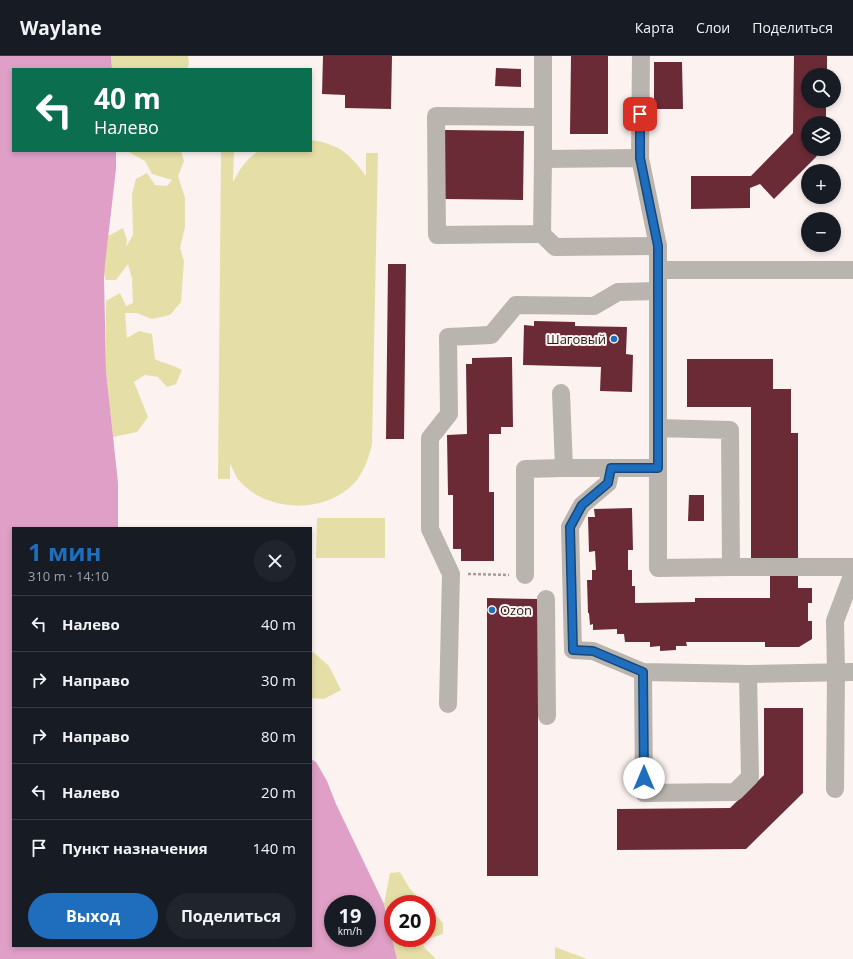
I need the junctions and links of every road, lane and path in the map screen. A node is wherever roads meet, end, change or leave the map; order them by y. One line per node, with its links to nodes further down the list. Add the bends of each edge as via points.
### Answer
1 (543, 56): 3 (lane)
2 (641, 56): 4 (lane)
3 (542, 117): 5 (lane); 6 (lane, via 436,116 437,235)
4 (640, 158): 5 (lane); 7 (lane)
5 (543, 160): 6 (lane)
6 (542, 234): 7 (lane, via 554,247)
7 (658, 246): 8 (lane)
8 (658, 270): 9 (lane); 10 (lane)
9 (853, 270)
10 (658, 291): 12 (lane); 19 (lane, via 618,292 594,306 516,305 491,336 448,337 449,414 430,438 430,529)
11 (561, 393): 14 (lane)
12 (658, 428): 13 (lane); 16 (lane, via 730,430)
13 (658, 465): 15 (lane, via 658,468); 16 (lane, via 658,568)
14 (564, 468): 15 (lane); 20 (lane, via 525,469)
15 (611, 468): 23 (lane, via 608,483 582,505 570,527)
16 (731, 567): 17 (lane)
17 (853, 567)
18 (853, 573): 25 (lane, via 835,621)
19 (452, 574): 20 (path); 27 (lane)
20 (525, 575)
21 (546, 600): 22 (lane)
22 (546, 650): 23 (lane); 28 (lane)
23 (573, 650): 24 (lane, via 593,651)
24 (643, 672): 26 (lane); 26 (lane, via 644,793 735,792 750,777)
25 (845, 672): 26 (lane); 29 (lane)
26 (748, 674)
27 (448, 704)
28 (547, 716)
29 (835, 789)

